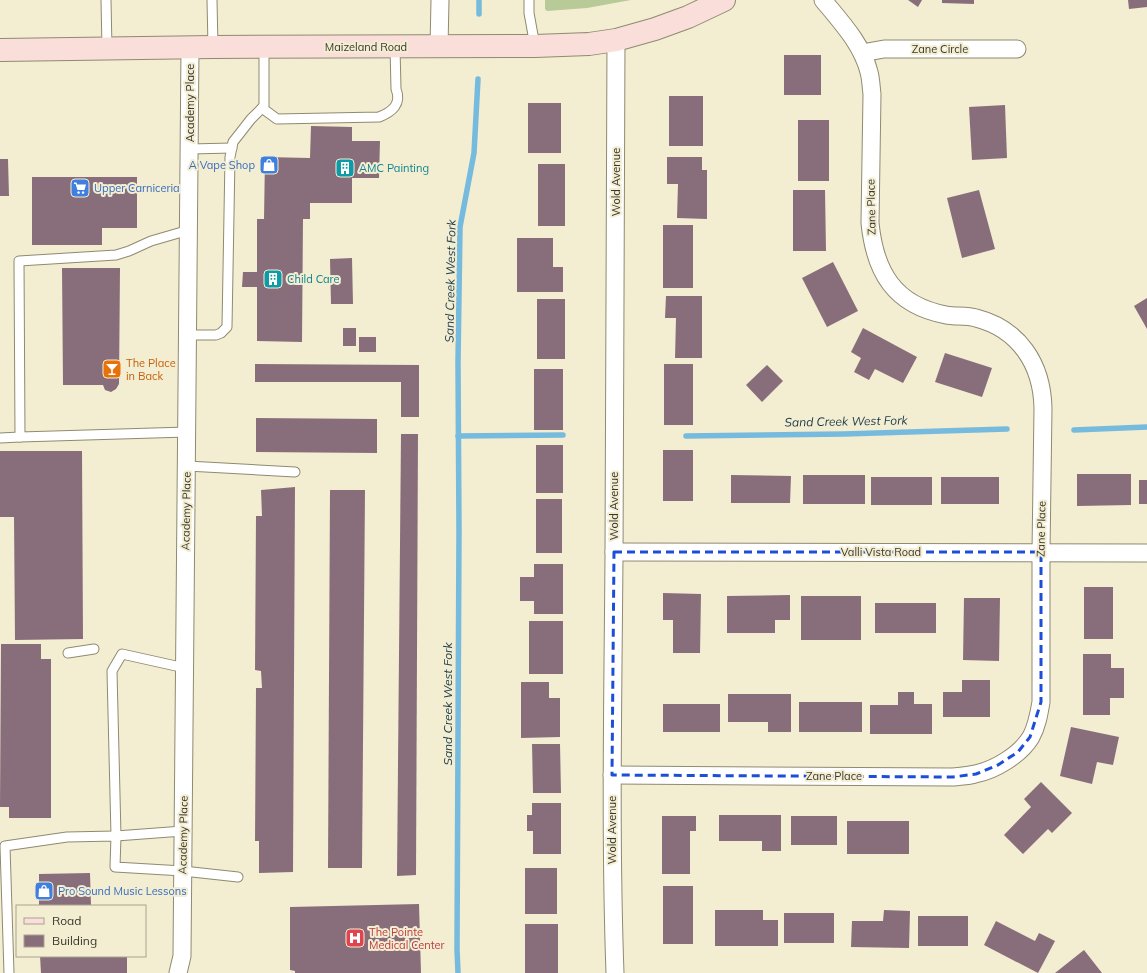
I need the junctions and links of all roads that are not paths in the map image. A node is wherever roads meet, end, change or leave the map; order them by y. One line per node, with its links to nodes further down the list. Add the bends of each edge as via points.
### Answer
1 (106, 0): 14 (lane)
2 (212, 0): 13 (lane)
3 (440, 0): 11 (street)
4 (529, 0): 8 (lane)
5 (724, 0): 7 (main road, Maizeland Road, via 688,17)
6 (823, 0): 17 (street, Zane Place, via 852,35)
7 (616, 40): 8 (main road, Maizeland Road, via 590,44); 28 (street, Wold Avenue)
8 (535, 46): 11 (main road, Maizeland Road)
9 (264, 47): 10 (main road, Maizeland Road); 13 (main road, Maizeland Road); 18 (lane, via 265,89)
10 (395, 47): 11 (main road, Maizeland Road); 18 (lane, via 398,95 395,107 388,114 379,117 278,119)
11 (440, 47)
12 (190, 48): 13 (main road, Maizeland Road); 14 (main road, Maizeland Road); 20 (street, Academy Place)
13 (213, 48)
14 (107, 49): 16 (main road, Maizeland Road)
15 (1017, 49): 17 (street, Zane Circle, via 884,49)
16 (0, 50)
17 (862, 53): 29 (street, Zane Place, via 870,73 872,94 872,242 879,264 890,285 907,300 925,310 974,317 994,324 1010,334 1034,365 1041,386 1043,408)
18 (262, 108): 19 (lane, via 233,142)
19 (232, 148): 20 (lane); 22 (lane, via 227,327 216,335)
20 (190, 149): 21 (street, Academy Place)
21 (189, 230): 22 (street, Academy Place); 24 (lane, via 116,255 19,261)
22 (188, 335): 23 (street, Academy Place)
23 (187, 432): 24 (lane); 26 (street, Academy Place)
24 (20, 437): 25 (lane)
25 (0, 438)
26 (187, 466): 27 (lane); 33 (street, Academy Place)
27 (295, 472)
28 (614, 552): 29 (street, Valli Vista Road); 34 (street, Wold Avenue)
29 (1041, 552): 30 (street, Valli Vista Road); 34 (street, Zane Place, via 1041,702 1038,721 1030,738 1018,752 998,766 976,774 953,777)
30 (1147, 553)
31 (94, 649): 32 (lane)
32 (68, 653)
33 (185, 668): 35 (street, Academy Place); 36 (lane, via 122,654 112,672)
34 (612, 775): 42 (street, Wold Avenue)
35 (183, 831): 36 (lane); 38 (street, Academy Place)
36 (116, 836): 37 (lane, via 67,837); 38 (lane, via 115,867)
37 (2, 845): 41 (lane)
38 (183, 872): 39 (lane); 40 (street, Academy Place)
39 (238, 877)
40 (180, 972)
41 (9, 973)
42 (615, 973)

